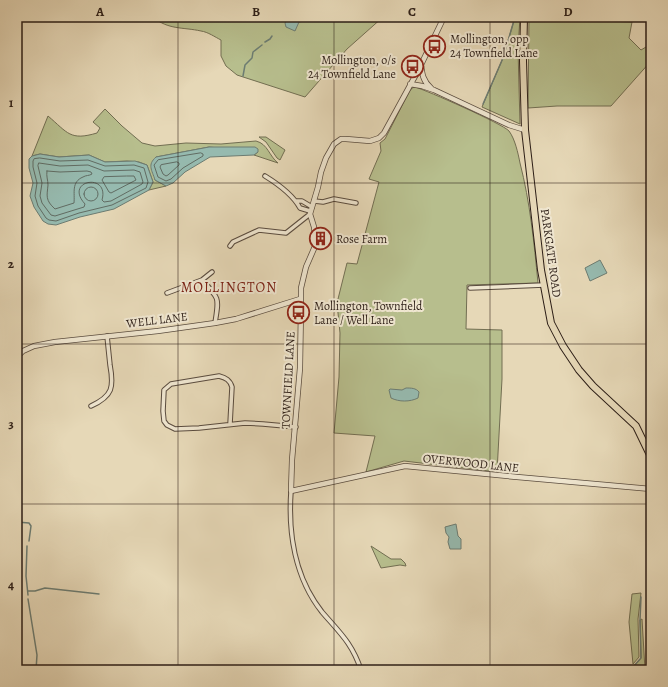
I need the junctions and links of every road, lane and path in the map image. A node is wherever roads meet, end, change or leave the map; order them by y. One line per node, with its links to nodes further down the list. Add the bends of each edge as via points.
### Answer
1 (444, 17): 3 (street)
2 (524, 17): 6 (main road, PARKGATE ROAD)
3 (421, 64): 4 (street); 5 (street, via 424,81)
4 (410, 84): 5 (street); 9 (street, via 379,138 364,141 346,138 334,144 321,172)
5 (434, 90): 6 (street, via 508,125)
6 (525, 130): 15 (main road, PARKGATE ROAD)
7 (265, 176): 8 (street)
8 (296, 201): 11 (street, via 302,201); 11 (street, via 300,208)
9 (314, 201): 10 (street, via 334,199); 11 (street)
10 (356, 203)
11 (311, 211): 12 (street, via 286,233 259,230 233,242); 18 (street, TOWNFIELD LANE, via 316,244 306,267 300,288)
12 (230, 246)
13 (212, 272): 14 (street)
14 (202, 280): 17 (street); 19 (street, via 216,294 218,300)
15 (544, 285): 16 (street); 25 (main road, PARKGATE ROAD, via 551,323 563,346 593,386 636,426)
16 (470, 288)
17 (167, 293)
18 (300, 299): 19 (street, WELL LANE); 24 (street, TOWNFIELD LANE, via 302,307)
19 (215, 323): 20 (street, WELL LANE)
20 (107, 336): 21 (street, WELL LANE, via 34,346); 22 (street, via 112,389 101,402)
21 (17, 357)
22 (91, 406)
23 (230, 424): 23 (street, via 175,429 167,425 162,411 164,390 171,384 224,377 232,387); 24 (street)
24 (296, 427): 27 (street, TOWNFIELD LANE)
25 (651, 457)
26 (651, 489): 27 (street, OVERWOOD LANE, via 405,466)
27 (291, 491): 28 (street, TOWNFIELD LANE, via 291,529 304,584 321,611 354,651)
28 (361, 670)

